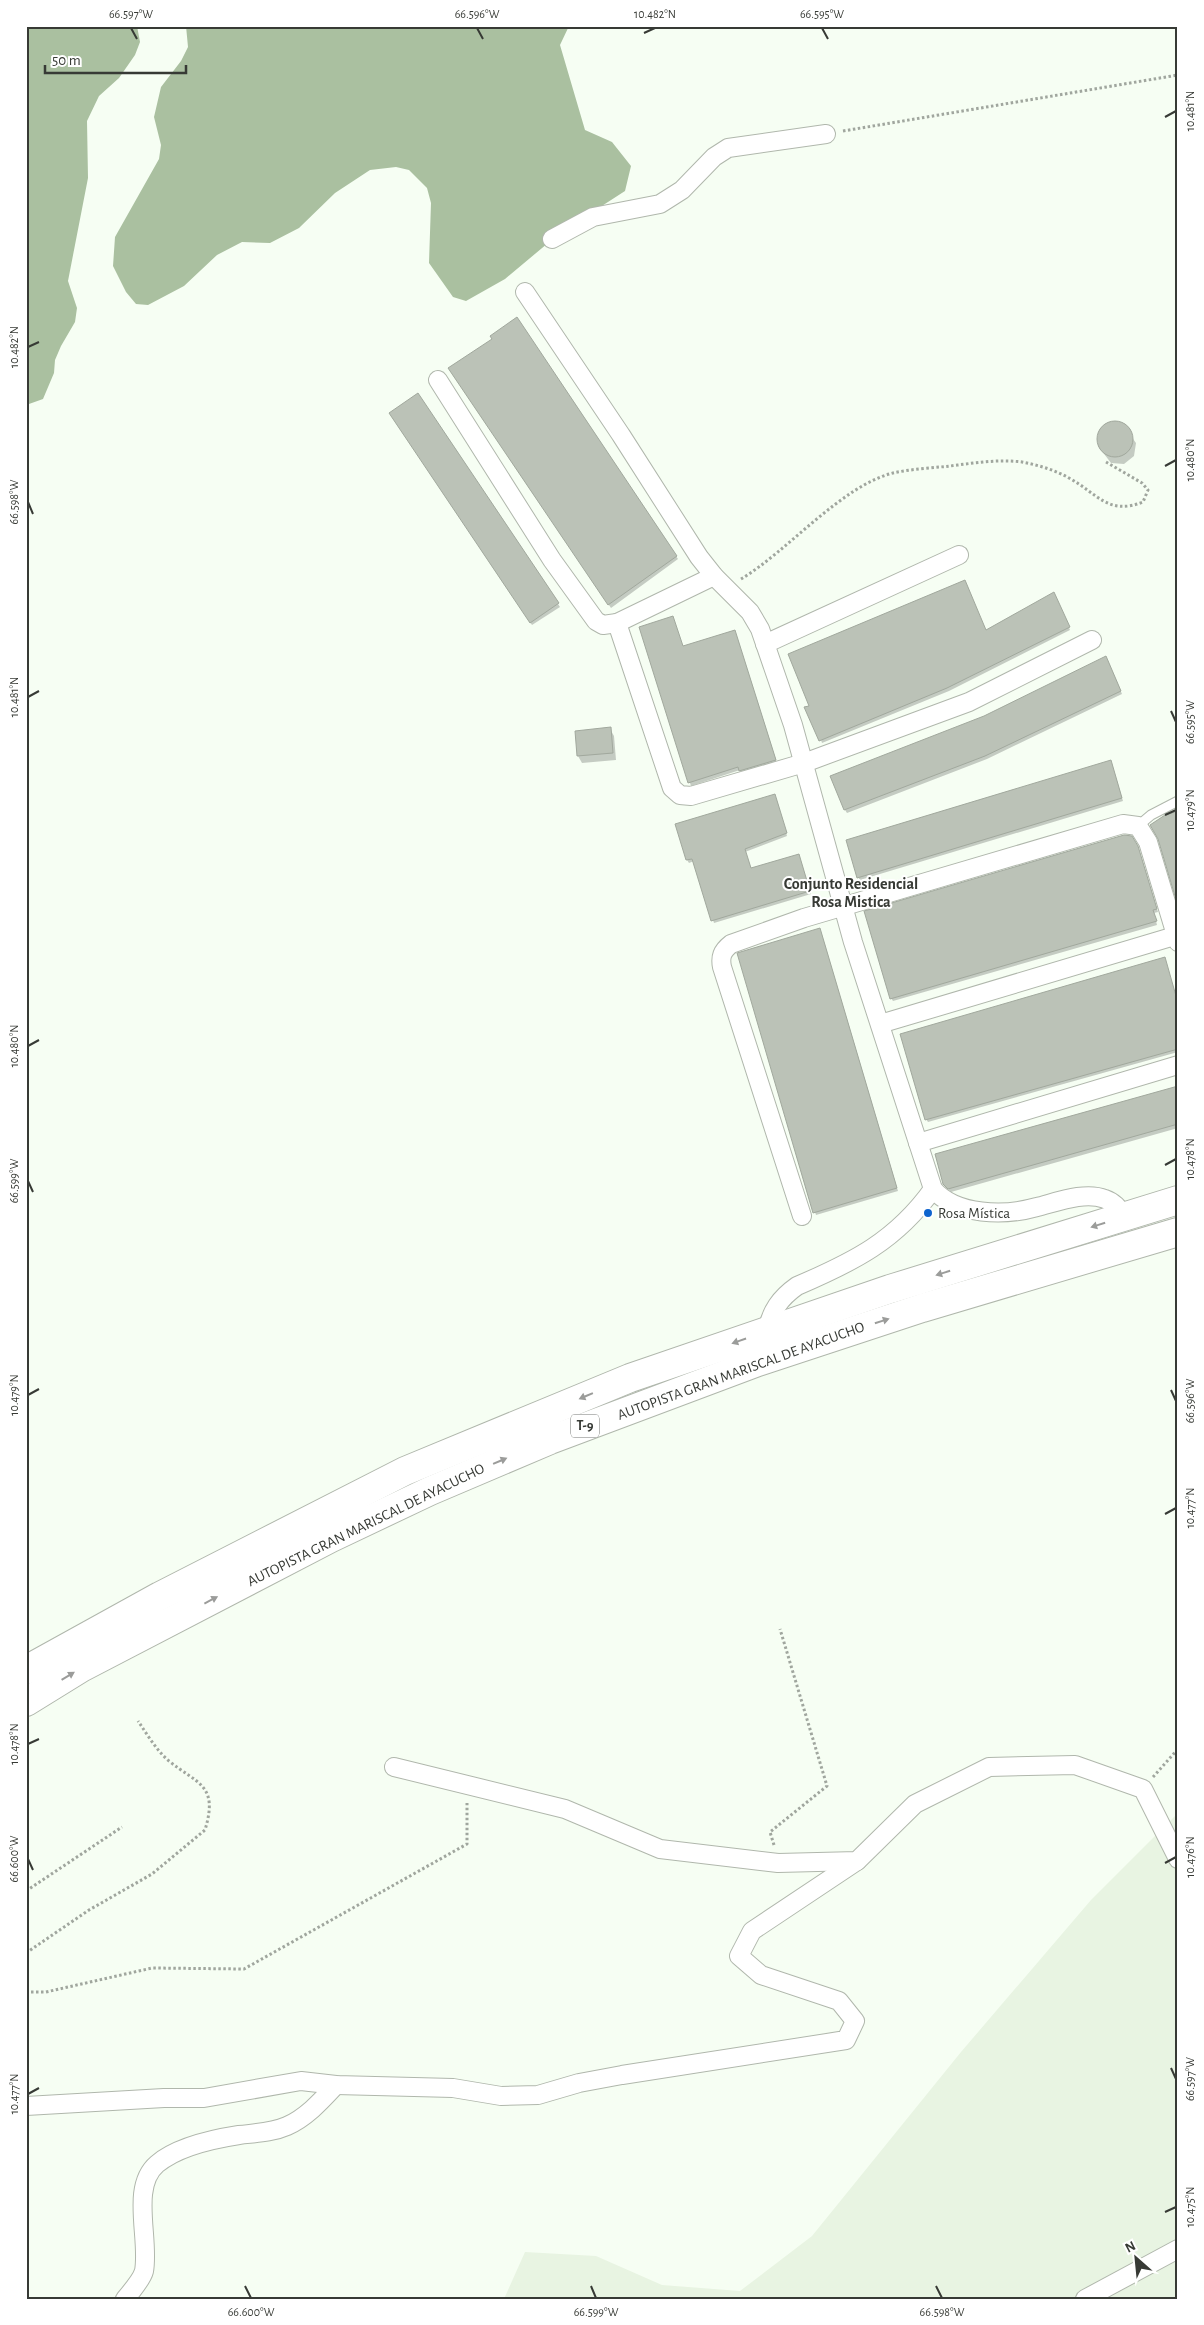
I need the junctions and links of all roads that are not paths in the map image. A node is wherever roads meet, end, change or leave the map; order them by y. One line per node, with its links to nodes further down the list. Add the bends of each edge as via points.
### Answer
1 (826, 134): 2 (street, via 728,148 714,156 682,190 660,204 593,217)
2 (552, 239)
3 (525, 292): 6 (street)
4 (438, 380): 7 (street, via 591,616 603,625)
5 (959, 555): 9 (street)
6 (714, 576): 7 (street); 9 (street, via 755,620)
7 (616, 623): 10 (street, via 674,792 691,796)
8 (1092, 640): 10 (street, via 969,702)
9 (765, 644): 10 (street)
10 (804, 763): 13 (street)
11 (1178, 801): 12 (lane)
12 (1138, 826): 13 (street, via 1117,826); 14 (street, via 1148,842)
13 (844, 908): 15 (street); 20 (street, via 737,941 726,948 721,959)
14 (1177, 937): 15 (street)
15 (880, 1024): 17 (street)
16 (1178, 1065): 17 (street)
17 (918, 1143): 18 (street)
18 (933, 1189): 21 (street, via 949,1204 999,1212 1035,1208 1075,1198 1099,1197 1112,1202); 23 (street, via 912,1216 870,1252 786,1293 773,1311)
19 (1178, 1200): 21 (highway, AUTOPISTA GRAN MARISCAL DE AYACUCHO / T-9)
20 (802, 1216)
21 (1124, 1217): 23 (highway, AUTOPISTA GRAN MARISCAL DE AYACUCHO / T-9, one-way to 23, via 890,1289)
22 (1178, 1232): 25 (highway, AUTOPISTA GRAN MARISCAL DE AYACUCHO / T-9, one-way to 22, via 81,1668 331,1538 550,1440 758,1362 922,1308)
23 (767, 1331): 24 (highway, AUTOPISTA GRAN MARISCAL DE AYACUCHO / T-9, one-way to 24, via 630,1378 405,1471 160,1596)
24 (26, 1670)
25 (26, 1702)
26 (394, 1767): 28 (street, via 565,1809 660,1849 778,1863)
27 (1178, 1859): 28 (street, via 1143,1789 1075,1765 989,1766 915,1804)
28 (857, 1861): 29 (street, via 752,1931 739,1956 761,1974 839,2001 855,2021 846,2040 622,2074 538,2095 501,2096 445,2088)
29 (336, 2085): 30 (street, via 301,2080 204,2098); 32 (street, via 313,2109 288,2126 189,2148 158,2163 149,2172 143,2189 144,2272)
30 (26, 2106)
31 (1178, 2249): 33 (street)
32 (125, 2299)
33 (1085, 2299)

